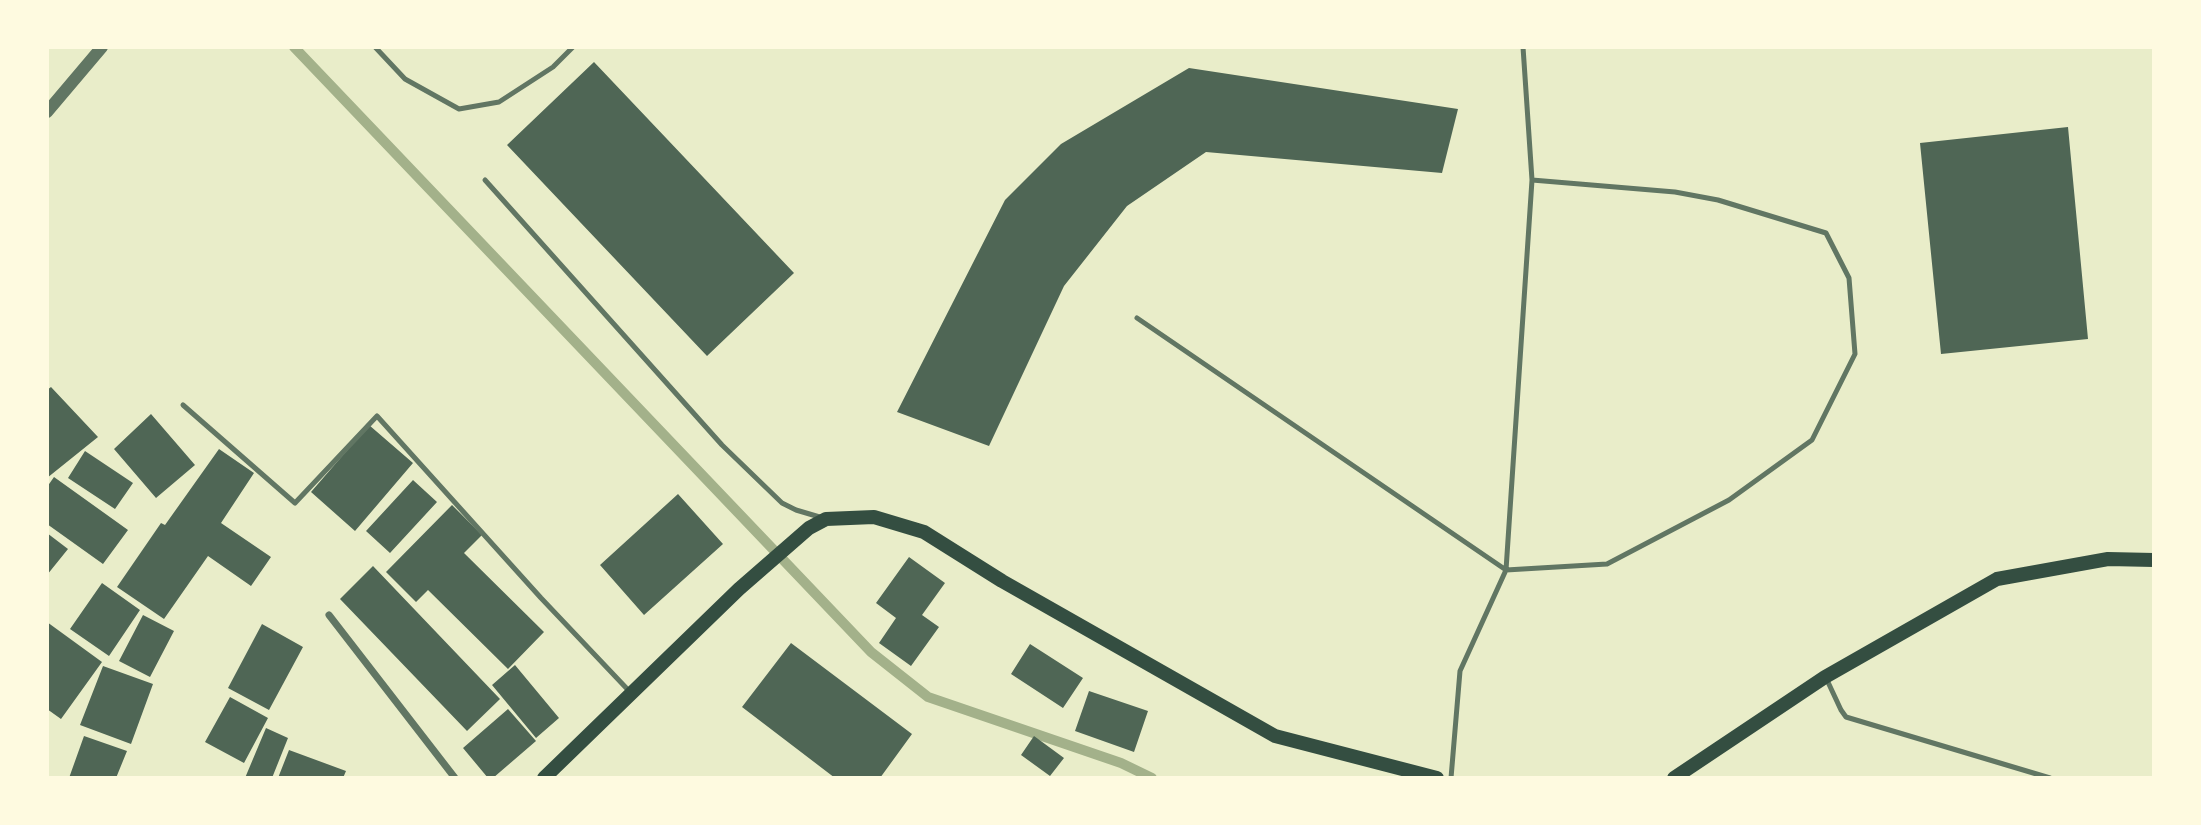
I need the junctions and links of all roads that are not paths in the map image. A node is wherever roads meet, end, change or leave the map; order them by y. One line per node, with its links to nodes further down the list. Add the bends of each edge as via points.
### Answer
1 (102, 47): 5 (street)
2 (375, 47): 3 (lane, via 405,79 459,109 499,102 553,67)
3 (573, 47)
4 (1522, 47): 7 (lane)
5 (47, 112)
6 (485, 180): 10 (lane, via 722,445 782,503)
7 (1532, 180): 12 (lane); 12 (lane, via 1675,192 1718,200 1826,233 1849,278 1855,354 1812,440 1729,500 1607,564)
8 (1137, 318): 12 (lane)
9 (183, 405): 15 (lane, via 295,503 377,416)
10 (826, 519): 15 (main road, via 809,528 739,590); 18 (main road, via 874,517 924,532 1275,736)
11 (2154, 560): 14 (main road, via 2108,559 1997,579)
12 (1506, 570): 19 (lane, via 1460,671)
13 (329, 615): 16 (street)
14 (1825, 677): 20 (main road); 21 (lane, via 1846,717)
15 (631, 693): 17 (main road)
16 (455, 778)
17 (544, 778)
18 (1437, 778)
19 (1451, 778)
20 (1674, 778)
21 (2050, 778)

